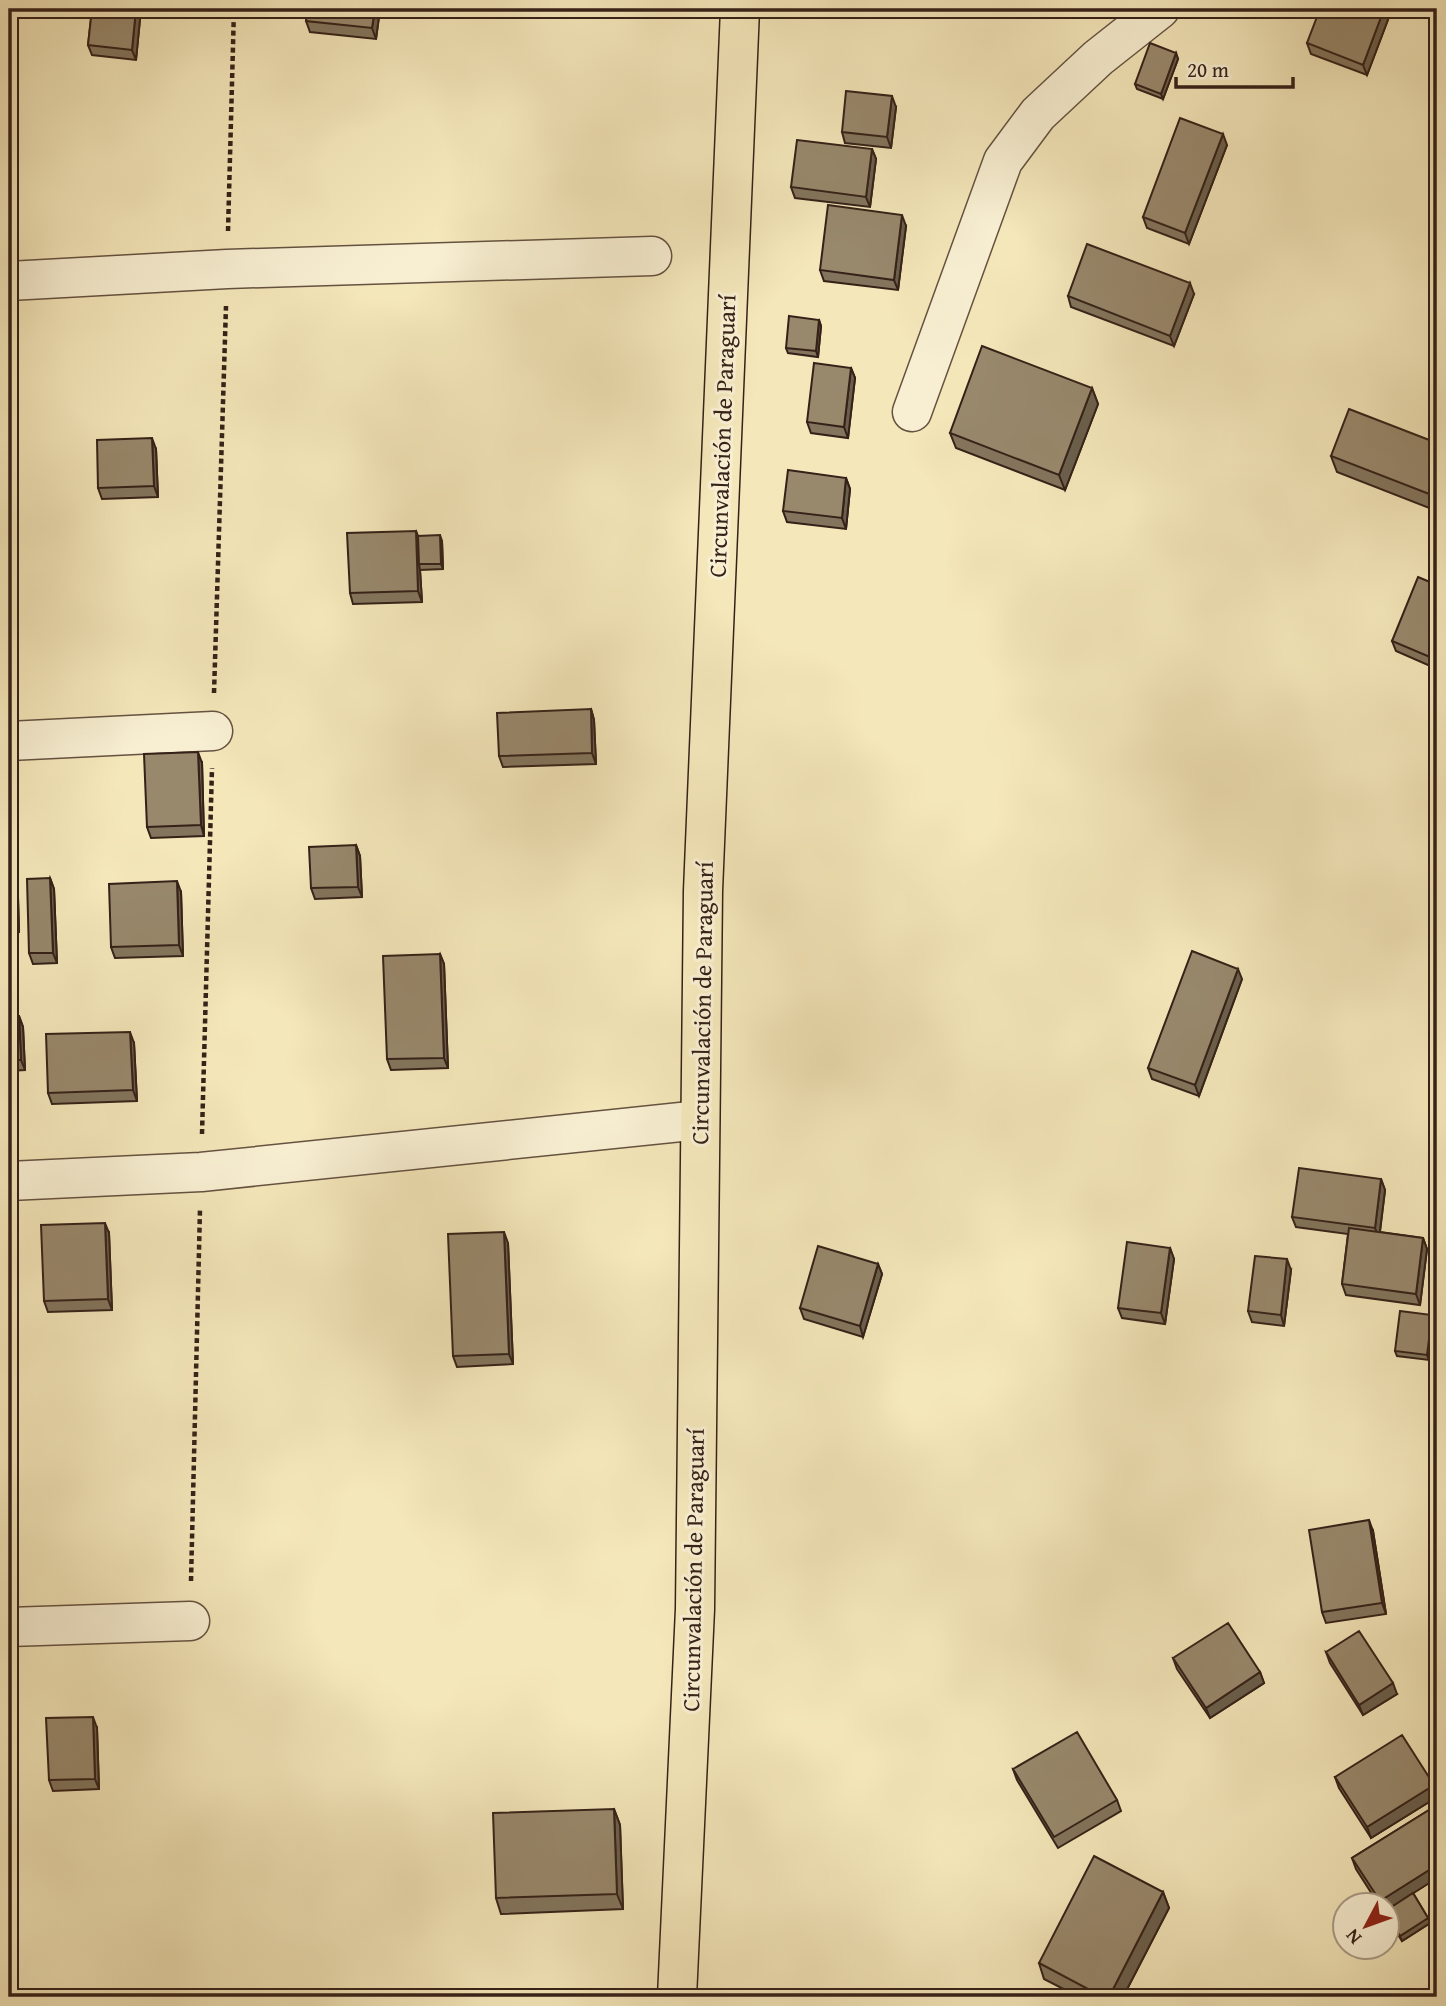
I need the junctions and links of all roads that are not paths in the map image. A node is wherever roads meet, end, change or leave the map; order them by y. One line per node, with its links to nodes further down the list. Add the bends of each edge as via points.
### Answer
1 (740, 9): 8 (highway, Circunvalación de Paraguarí, via 703,891)
2 (1160, 9): 5 (street, via 1038,114 1003,161)
3 (652, 256): 4 (street, via 227,269)
4 (9, 281)
5 (912, 412)
6 (213, 731): 7 (street)
7 (9, 741)
8 (700, 1120): 9 (street, via 201,1172); 12 (highway, Circunvalación de Paraguarí, via 695,1609)
9 (9, 1181)
10 (190, 1621): 11 (street)
11 (9, 1627)
12 (677, 1997)

